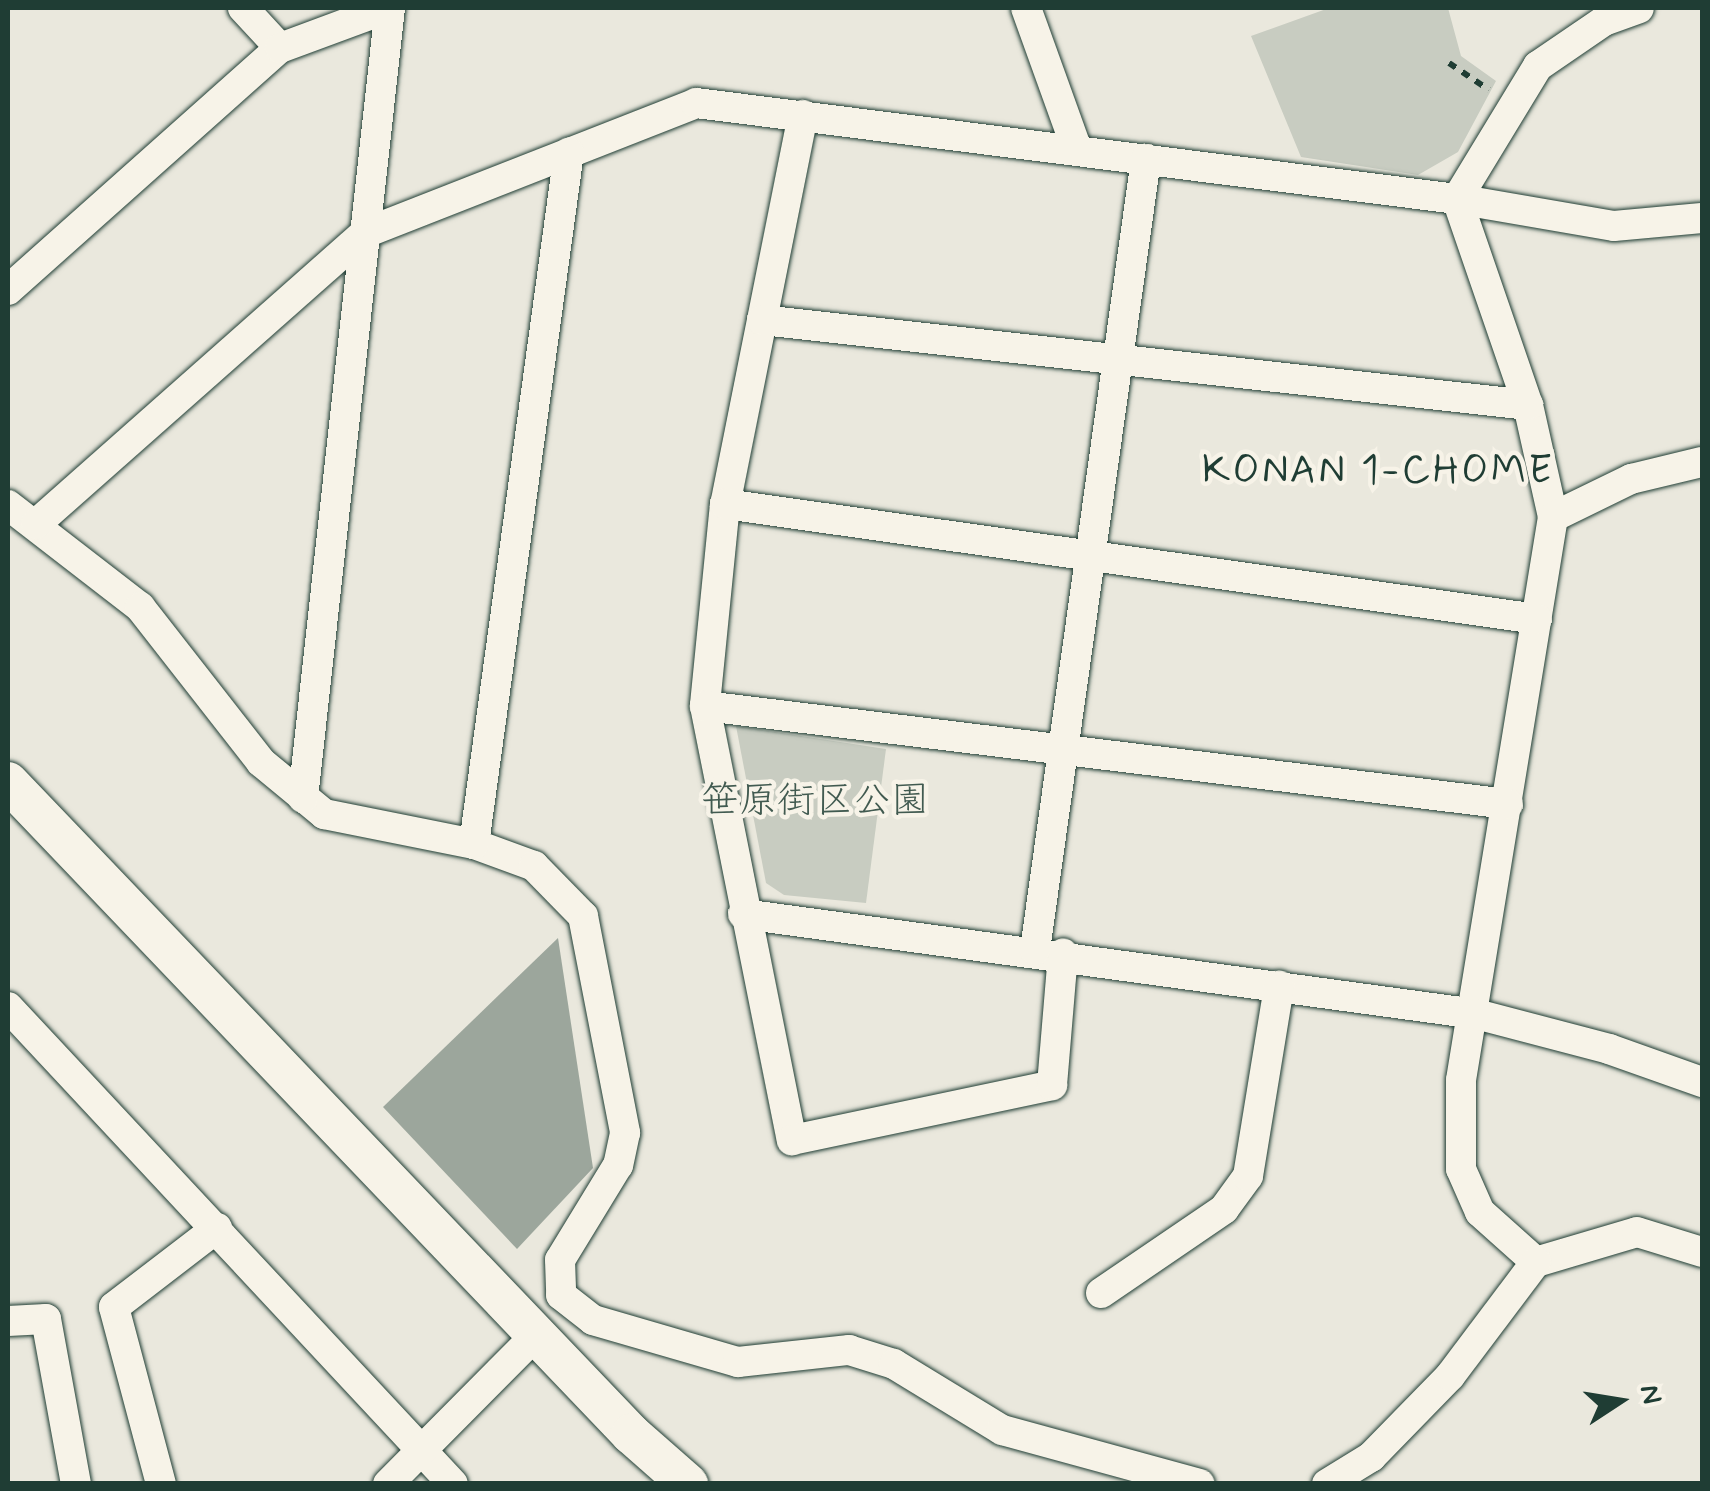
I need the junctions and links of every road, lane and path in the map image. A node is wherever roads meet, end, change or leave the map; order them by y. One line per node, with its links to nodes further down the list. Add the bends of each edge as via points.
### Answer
1 (243, 8): 5 (street)
2 (389, 8): 5 (street); 14 (street)
3 (1026, 8): 9 (street)
4 (1638, 8): 7 (street, via 1604,21 1538,66)
5 (280, 48): 15 (street)
6 (1449, 63): 7 (path)
7 (1513, 107): 12 (street)
8 (803, 116): 9 (street); 10 (street, via 696,104); 16 (street)
9 (1077, 150): 11 (street)
10 (570, 152): 14 (street); 31 (street)
11 (1146, 159): 12 (street); 17 (street)
12 (1457, 199): 13 (street, via 1614,226); 18 (street)
13 (1702, 218)
14 (365, 233): 23 (street); 29 (street)
15 (8, 290)
16 (762, 320): 17 (street); 21 (street)
17 (1118, 362): 18 (street); 24 (street)
18 (1528, 405): 22 (street)
19 (1702, 462): 22 (street, via 1631,479)
20 (8, 504): 23 (street)
21 (725, 504): 24 (street); 26 (street)
22 (1552, 517): 25 (street)
23 (36, 524): 29 (street, via 140,607 261,762)
24 (1091, 555): 25 (street); 27 (street)
25 (1537, 619): 30 (street)
26 (705, 706): 27 (street); 32 (street)
27 (1062, 752): 30 (street); 33 (street)
28 (8, 782): 43 (street)
29 (304, 798): 31 (street, via 324,814)
30 (1508, 804): 36 (street)
31 (474, 844): 50 (street, via 534,866 583,916 615,1062 625,1133 618,1165 560,1260 561,1294 593,1320 738,1362 849,1350 894,1364 1002,1430)
32 (743, 914): 33 (street); 33 (street, via 792,1140 1052,1085)
33 (1049, 951): 34 (street)
34 (1279, 986): 36 (street); 41 (street, via 1248,1176 1224,1208)
35 (8, 1007): 38 (street)
36 (1476, 1014): 37 (street, via 1609,1048); 40 (street, via 1461,1080 1461,1169 1480,1212)
37 (1702, 1082)
38 (217, 1228): 44 (street); 46 (street, via 114,1307)
39 (1702, 1252): 40 (street, via 1637,1232)
40 (1536, 1262): 51 (street, via 1504,1296 1450,1376 1372,1457)
41 (1101, 1294)
42 (8, 1321): 45 (street, via 46,1320)
43 (536, 1335): 44 (street); 49 (street)
44 (424, 1446): 47 (street); 48 (street)
45 (76, 1484)
46 (161, 1484)
47 (388, 1484)
48 (453, 1484)
49 (688, 1484)
50 (1200, 1484)
51 (1327, 1484)

